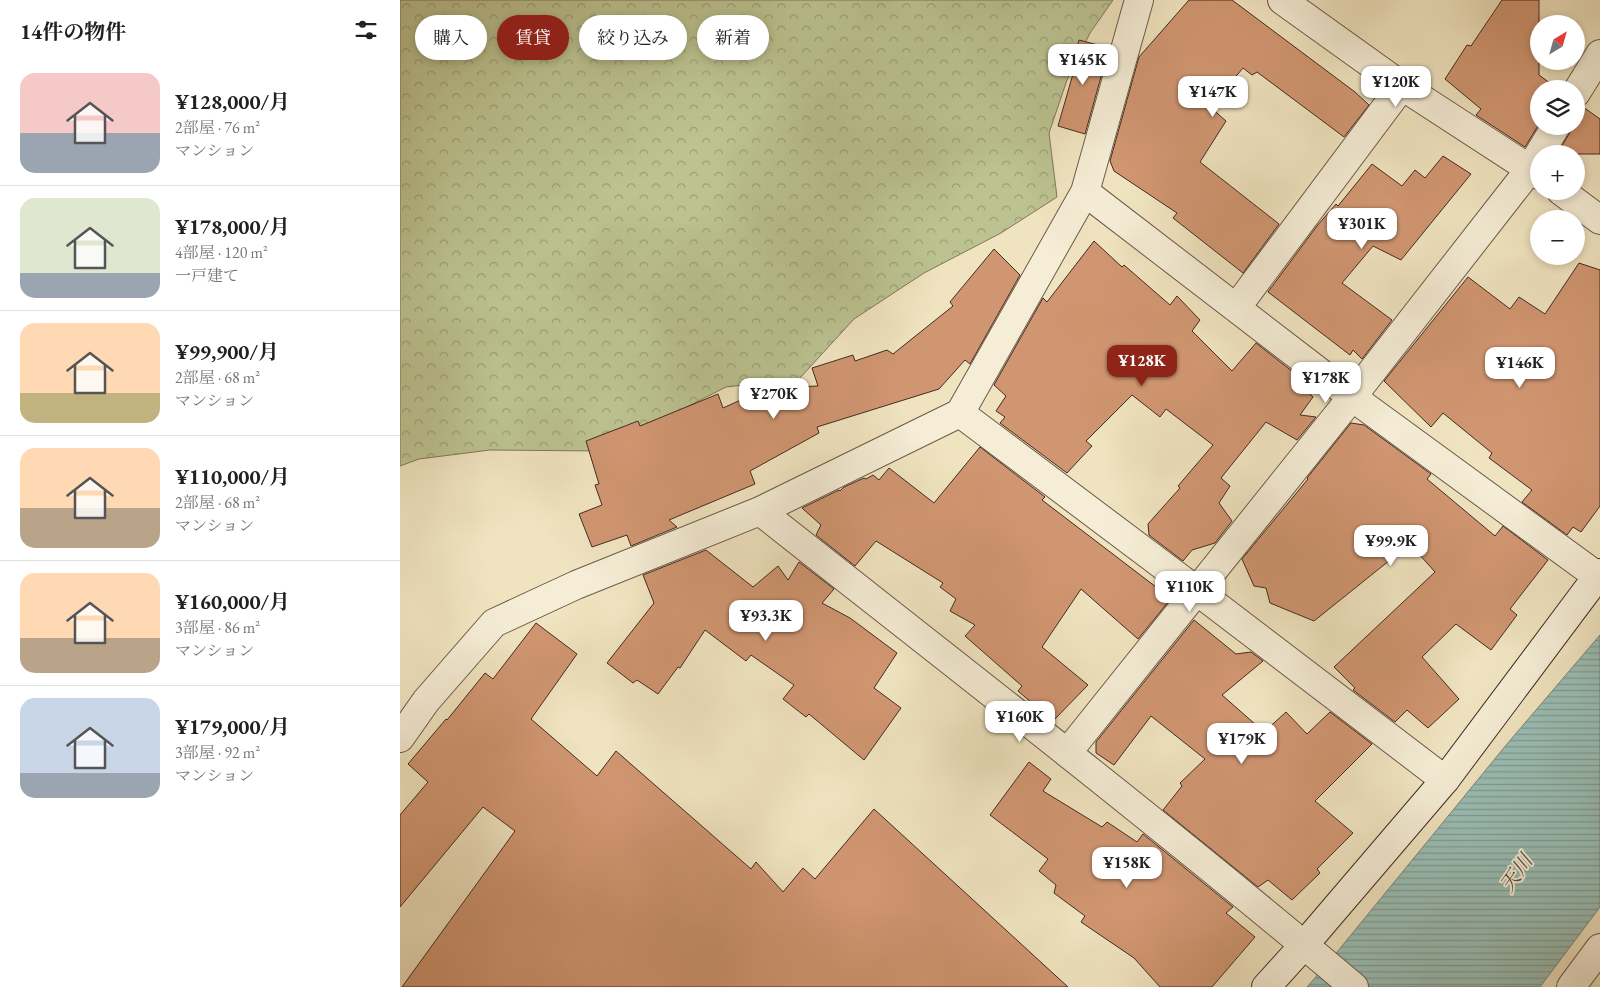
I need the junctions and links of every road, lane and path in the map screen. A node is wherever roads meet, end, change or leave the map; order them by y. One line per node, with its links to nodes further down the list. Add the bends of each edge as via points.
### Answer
1 (1139, 0): 8 (street)
2 (1282, 0): 5 (street)
3 (1600, 54): 4 (street)
4 (1584, 80)
5 (1402, 86): 6 (street); 11 (street)
6 (1530, 169)
7 (1530, 177): 12 (street)
8 (1085, 192): 11 (street); 13 (street)
9 (1573, 200): 10 (street)
10 (1600, 220)
11 (1236, 308): 12 (street)
12 (1352, 397): 15 (street); 16 (street)
13 (960, 413): 14 (street); 16 (street)
14 (760, 510): 17 (street, via 576,586 494,624 426,701); 18 (street)
15 (1599, 574): 19 (street)
16 (1197, 591): 18 (street); 19 (street)
17 (400, 738)
18 (1067, 753): 20 (street)
19 (1445, 780): 20 (street)
20 (1304, 945): 22 (street); 23 (street)
21 (1600, 948): 24 (street)
22 (1266, 987)
23 (1354, 987)
24 (1570, 987)

